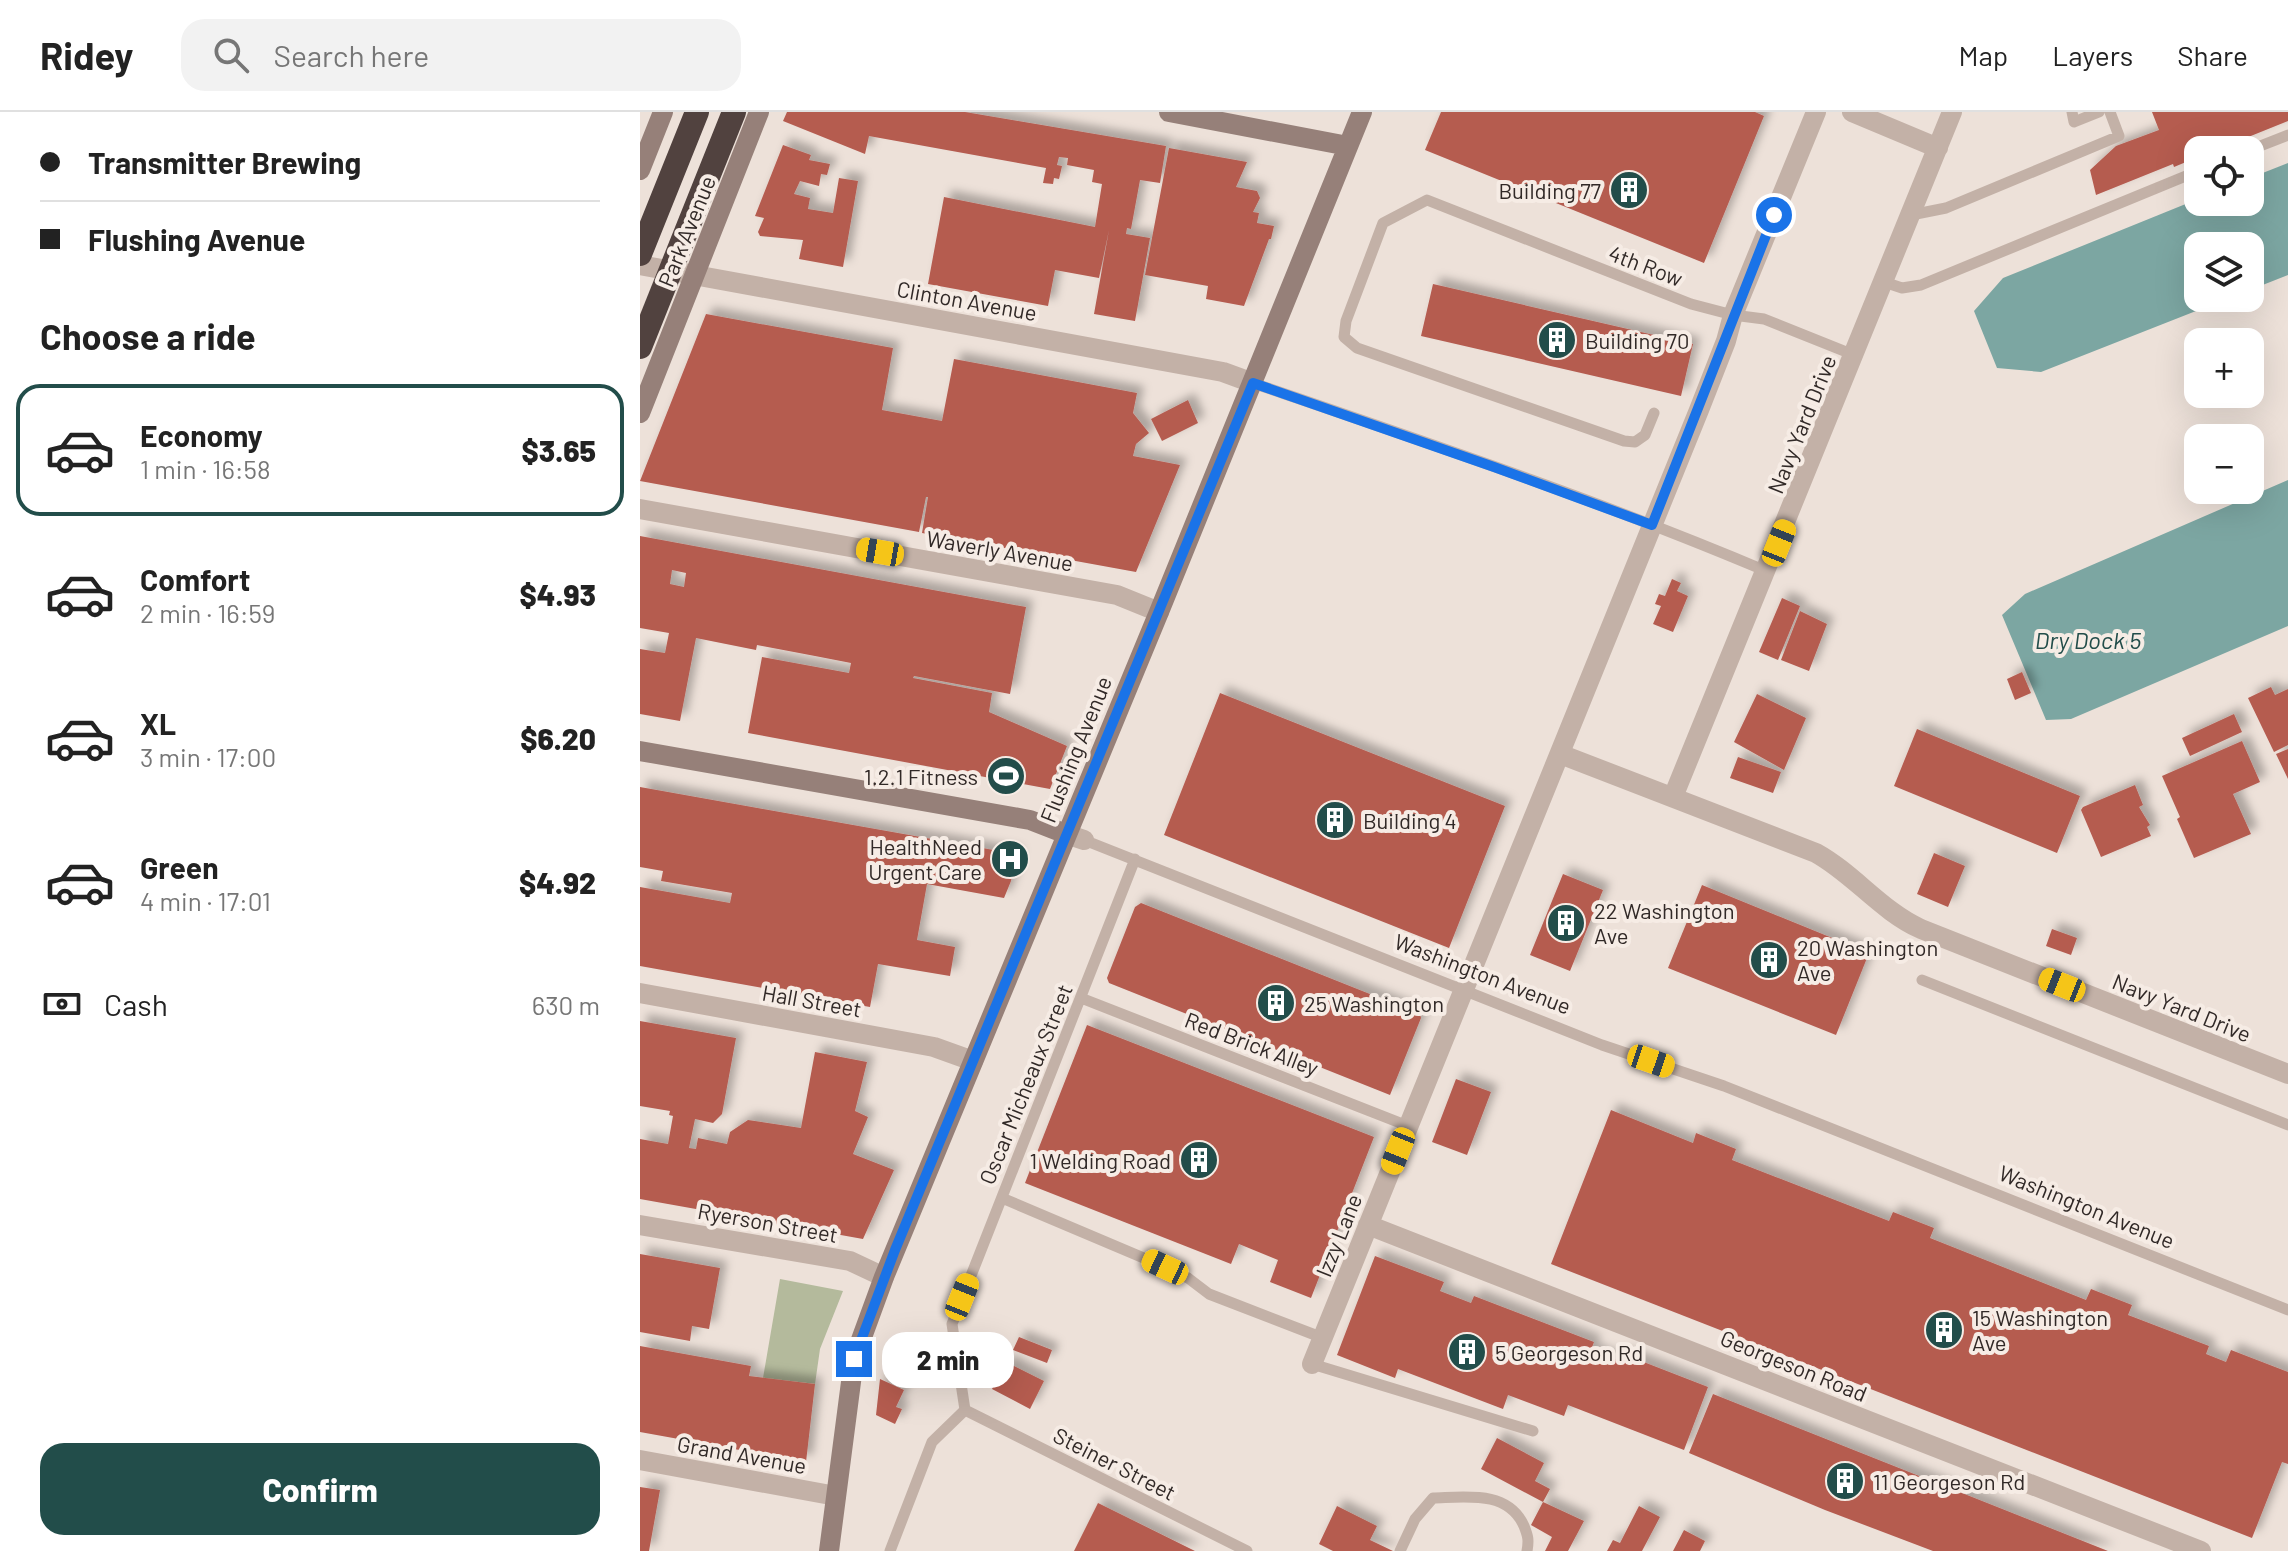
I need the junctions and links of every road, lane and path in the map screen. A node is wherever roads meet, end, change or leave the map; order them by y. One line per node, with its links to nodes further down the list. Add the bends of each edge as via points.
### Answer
1 (663, 112): 17 (main road)
2 (697, 112): 20 (highway)
3 (734, 112): 25 (highway, bridge)
4 (759, 112): 22 (main road, Park Avenue)
5 (1169, 112): 15 (main road)
6 (1362, 112): 15 (main road, Flushing Avenue)
7 (1816, 112): 24 (street)
8 (1852, 112): 16 (street)
9 (1952, 112): 16 (street, Navy Yard Drive)
10 (2072, 112): 11 (lane, via 2074,122)
11 (2099, 112)
12 (2110, 112): 19 (lane, via 2119,136 1946,208)
13 (2288, 135): 14 (lane)
14 (2264, 144)
15 (1348, 146): 27 (main road, Flushing Avenue)
16 (1938, 148): 19 (street, Navy Yard Drive)
17 (640, 170)
18 (2184, 177): 23 (lane, via 1921,285 1902,288)
19 (1911, 215): 23 (street, Navy Yard Drive)
20 (640, 254)
21 (640, 265): 22 (street, Clinton Avenue)
22 (695, 275): 27 (street, Clinton Avenue, via 1223,372); 28 (main road, Park Avenue)
23 (1884, 282): 26 (street, Navy Yard Drive)
24 (1733, 315): 26 (lane, 4th Row, via 1764,319); 29 (lane, 4th Row, via 1691,304 1427,200 1383,223 1346,321 1344,337 1357,348 1624,441 1645,435); 31 (street)
25 (640, 347)
26 (1854, 355): 32 (street, Navy Yard Drive)
27 (1253, 383): 31 (lane, Clinton Avenue); 33 (main road, Flushing Avenue)
28 (640, 413)
29 (1654, 413)
30 (640, 509): 33 (street, Waverly Avenue, via 1117,595)
31 (1652, 525): 32 (lane, Clinton Avenue); 35 (street)
32 (1766, 571): 36 (street, Navy Yard Drive)
33 (1159, 612): 37 (main road, Flushing Avenue)
34 (640, 751): 37 (main road, Washington Avenue, via 1030,820)
35 (1560, 754): 36 (street, Navy Yard Drive); 40 (street)
36 (1673, 797): 44 (street, Navy Yard Drive, via 1816,853 1921,929)
37 (1075, 837): 38 (lane, Washington Avenue); 43 (main road, Flushing Avenue)
38 (1135, 859): 40 (lane, Washington Avenue); 42 (lane, Oscar Micheaux Street)
39 (1922, 980): 45 (lane)
40 (1463, 991): 46 (street, Izzy Lane); 51 (lane, Washington Avenue, via 1724,1086)
41 (640, 993): 43 (street, Hall Street, via 934,1047)
42 (1081, 998): 46 (lane, Red Brick Alley); 47 (lane, Oscar Micheaux Street)
43 (973, 1061): 50 (main road, Flushing Avenue)
44 (2288, 1074)
45 (2288, 1125)
46 (1408, 1126): 49 (street, Izzy Lane)
47 (1002, 1198): 52 (lane, via 1155,1262 1209,1294); 54 (lane, Oscar Micheaux Street, via 952,1324)
48 (640, 1225): 50 (street, Ryerson Street, via 850,1261)
49 (1368, 1225): 52 (street, Izzy Lane); 63 (street, Georgeson Road)
50 (884, 1277): 57 (main road, Flushing Avenue, via 854,1359)
51 (2288, 1310)
52 (1323, 1338): 53 (street, Izzy Lane)
53 (1312, 1364): 55 (lane)
54 (965, 1410): 59 (lane, via 932,1442); 60 (lane, Steiner Street)
55 (1533, 1431)
56 (640, 1460): 57 (street, Grand Avenue)
57 (836, 1496): 58 (main road, Flushing Avenue)
58 (829, 1551)
59 (890, 1551)
60 (1247, 1551)
61 (1400, 1551): 62 (lane, via 1415,1519 1433,1498 1470,1496 1507,1504 1525,1529)
62 (1527, 1551)
63 (2201, 1551)

